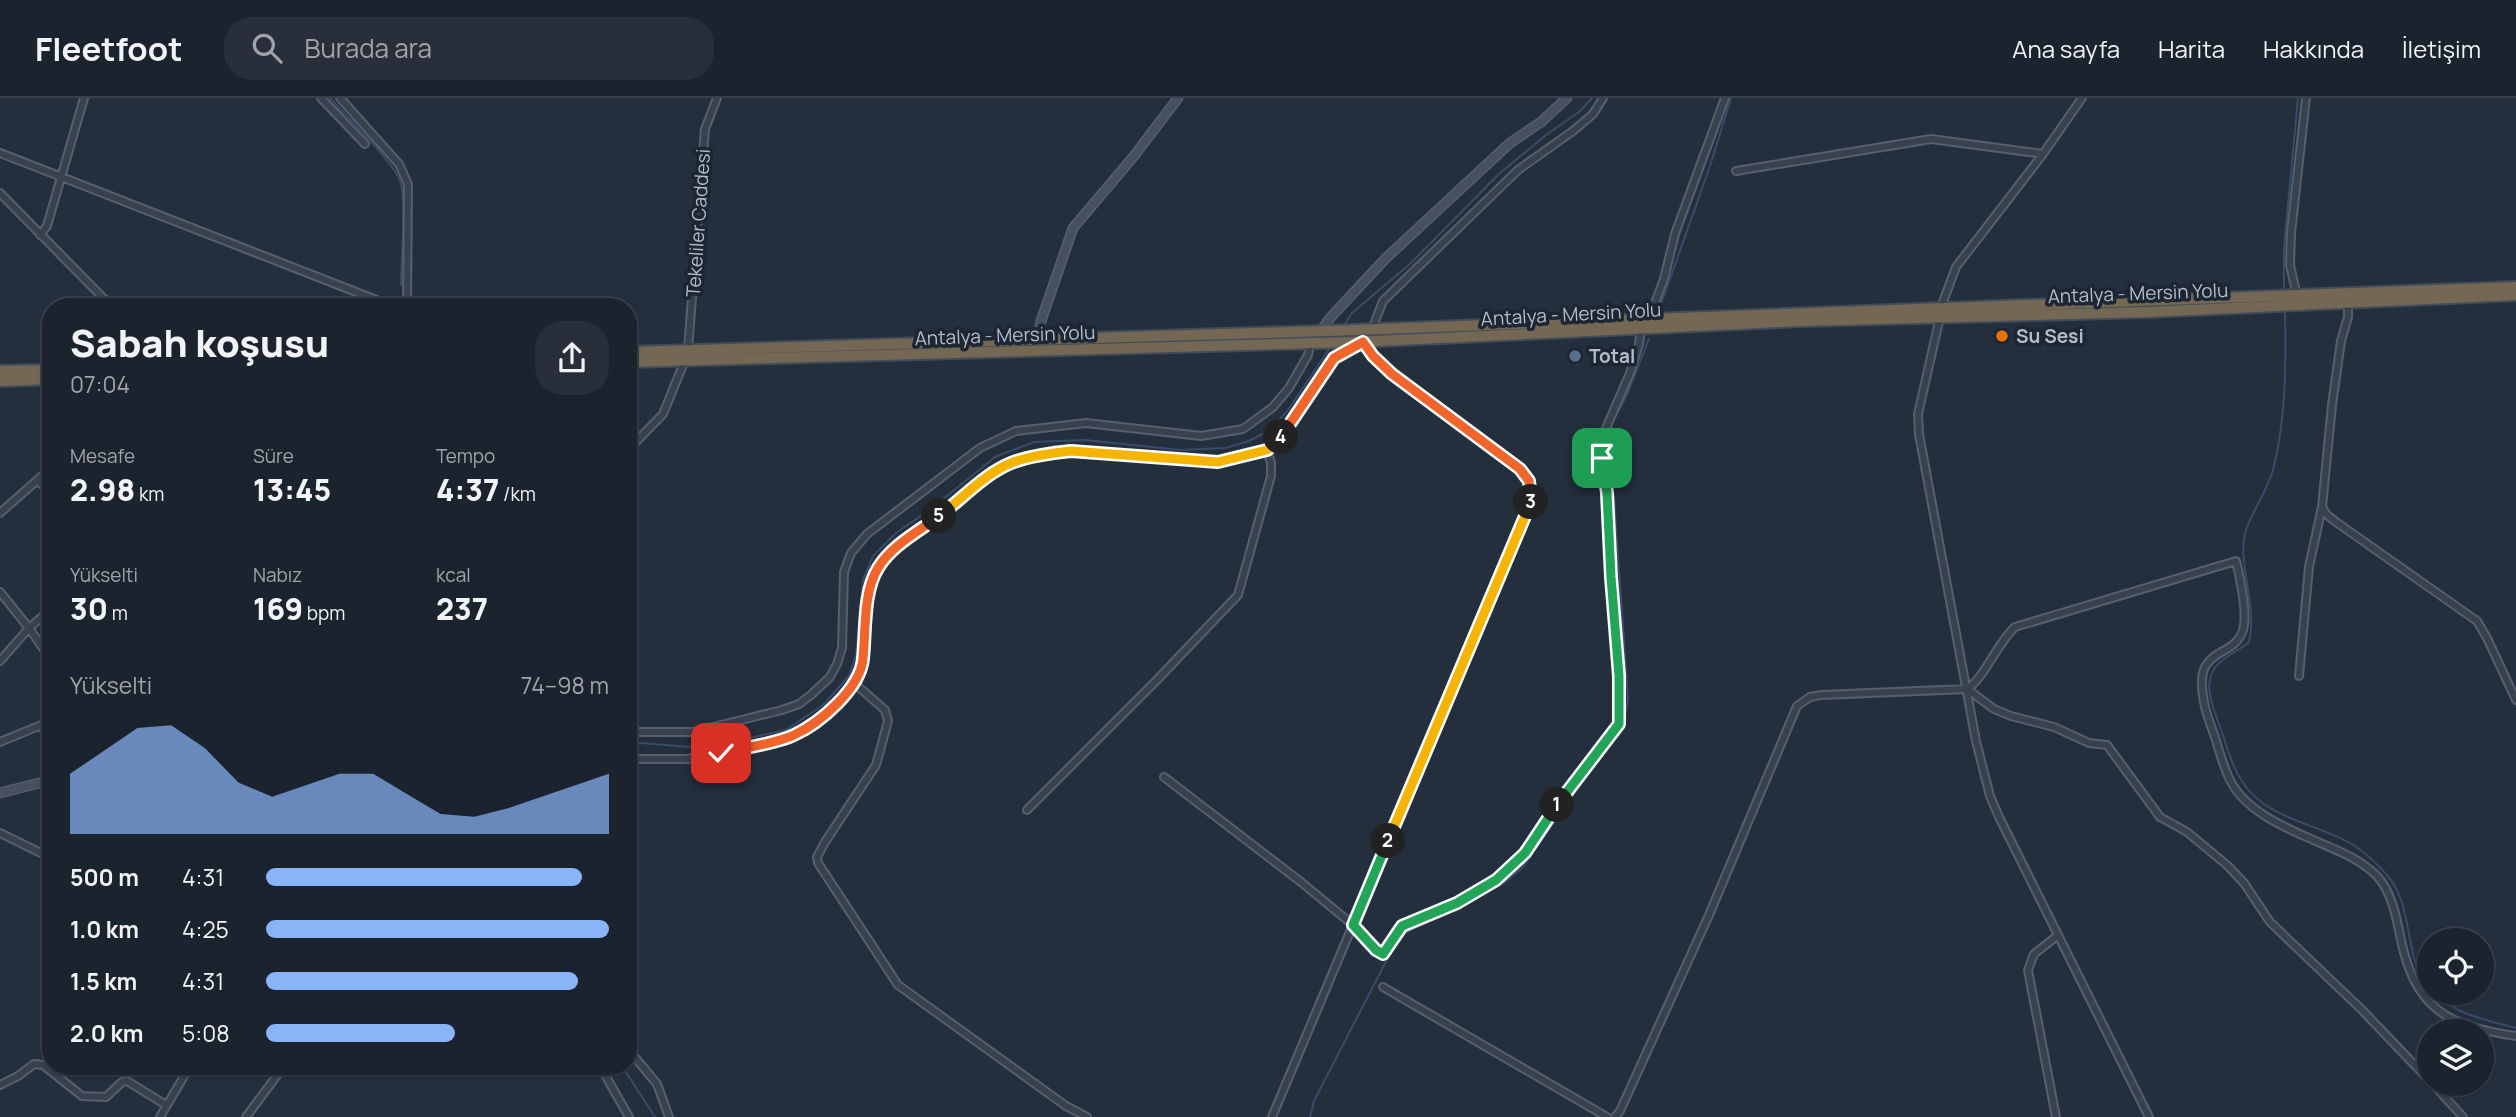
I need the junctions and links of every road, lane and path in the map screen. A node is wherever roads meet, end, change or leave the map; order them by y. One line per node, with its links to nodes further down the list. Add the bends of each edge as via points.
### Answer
1 (84, 98): 15 (street)
2 (321, 98): 11 (street)
3 (340, 98): 22 (street, via 406,175)
4 (717, 98): 34 (street, Tekeliler Caddesi, via 705,129)
5 (1178, 98): 30 (street, via 1073,228)
6 (1567, 98): 29 (street, via 1510,143 1386,258 1330,318)
7 (1603, 98): 27 (street, via 1593,114 1518,170 1383,301)
8 (1725, 98): 26 (street)
9 (2082, 98): 13 (street)
10 (2306, 98): 23 (street, via 2291,233)
11 (365, 144)
12 (0, 153): 15 (street)
13 (2043, 154): 14 (street, via 1931,139); 25 (street, via 1956,267)
14 (1735, 171)
15 (61, 177): 17 (street, via 47,226); 21 (street)
16 (0, 193): 17 (street)
17 (40, 235): 20 (street)
18 (2516, 287): 23 (highway, Antalya - Mersin Yolu)
19 (2516, 295): 24 (highway, Antalya - Mersin Yolu)
20 (103, 298)
21 (371, 298)
22 (407, 298)
23 (2294, 299): 24 (highway, Antalya - Mersin Yolu); 25 (highway, Antalya - Mersin Yolu)
24 (2348, 303): 45 (street, via 2333,393)
25 (1940, 312): 26 (highway, Antalya - Mersin Yolu); 28 (highway, Antalya - Mersin Yolu); 54 (street, via 1918,414 1919,434)
26 (1649, 319): 27 (highway, Antalya - Mersin Yolu)
27 (1372, 329): 29 (highway, Antalya - Mersin Yolu)
28 (1640, 329): 31 (highway, Antalya - Mersin Yolu); 66 (street, via 1630,373 1601,444 1619,724 1525,853 1496,880 1457,903 1402,926 1383,954)
29 (1323, 335): 30 (highway, Antalya - Mersin Yolu); 31 (highway, Antalya - Mersin Yolu); 32 (highway, Antalya - Mersin Yolu)
30 (1038, 340): 34 (highway, Antalya - Mersin Yolu)
31 (1359, 342): 41 (street, via 1334,358 1287,430); 66 (street, via 1392,374 1520,469 1529,481 1532,499)
32 (1310, 344): 34 (highway, Antalya - Mersin Yolu); 57 (street, via 1289,388 1273,407 1243,429 1200,436 1073,424 1016,431 980,448 867,534 851,553 844,572 842,648 830,677 811,695 782,710 704,730)
33 (637, 352): 34 (highway, Antalya - Mersin Yolu)
34 (687, 355): 35 (highway, Antalya - Mersin Yolu); 40 (street, Tekeliler Caddesi, via 663,414)
35 (637, 361)
36 (42, 370): 37 (highway)
37 (0, 372)
38 (42, 379): 39 (highway)
39 (0, 381)
40 (637, 441)
41 (1267, 450): 53 (street, via 1218,462 1071,451 1010,464 993,473 879,566 869,600 863,663); 63 (street, via 1271,476 1238,595)
42 (42, 476): 43 (street)
43 (37, 480): 44 (street); 46 (street)
44 (42, 485)
45 (2322, 507): 52 (street, via 2309,567); 55 (street, via 2336,522 2477,621)
46 (0, 513)
47 (0, 592): 49 (street)
48 (42, 616): 49 (street)
49 (29, 628): 50 (street); 51 (street)
50 (42, 647)
51 (1, 658)
52 (2299, 676)
53 (854, 683): 59 (street, via 844,697 793,736 688,760); 84 (street, via 885,710 888,721 876,765 825,842 818,863 898,985)
54 (1967, 689): 67 (street, via 1990,796); 69 (street, via 2015,627 2236,561 2243,631 2206,663 2202,688 2229,779 2269,818 2346,854 2379,879 2387,890 2408,970 2416,987 2441,1014 2467,1026); 72 (street, via 2011,716 2032,719 2090,743 2107,744 2160,817 2187,832 2228,866 2270,922); 87 (street, via 1821,695 1797,706)
55 (2516, 700)
56 (41, 726): 58 (street)
57 (637, 732)
58 (0, 742)
59 (637, 758)
60 (1164, 777): 66 (street)
61 (42, 782): 62 (street)
62 (0, 793)
63 (1027, 810)
64 (0, 833): 65 (street)
65 (42, 854)
66 (1353, 925): 85 (street)
67 (2057, 936): 88 (street, via 2034,954 2028,970); 89 (street)
68 (1383, 987): 86 (street)
69 (2516, 1036)
70 (637, 1060): 83 (street, via 657,1084)
71 (42, 1065): 77 (street, via 34,1064)
72 (2417, 1068)
73 (56, 1075): 79 (street, via 82,1096 106,1097 127,1081)
74 (184, 1075): 79 (street)
75 (277, 1075): 81 (street)
76 (605, 1075): 82 (street)
77 (0, 1085)
78 (2443, 1096): 90 (street)
79 (166, 1105): 80 (street)
80 (160, 1117)
81 (246, 1117)
82 (629, 1117)
83 (669, 1117)
84 (1087, 1117)
85 (1272, 1117)
86 (1607, 1117)
87 (1615, 1117)
88 (2056, 1117)
89 (2149, 1117)
90 (2463, 1117)

